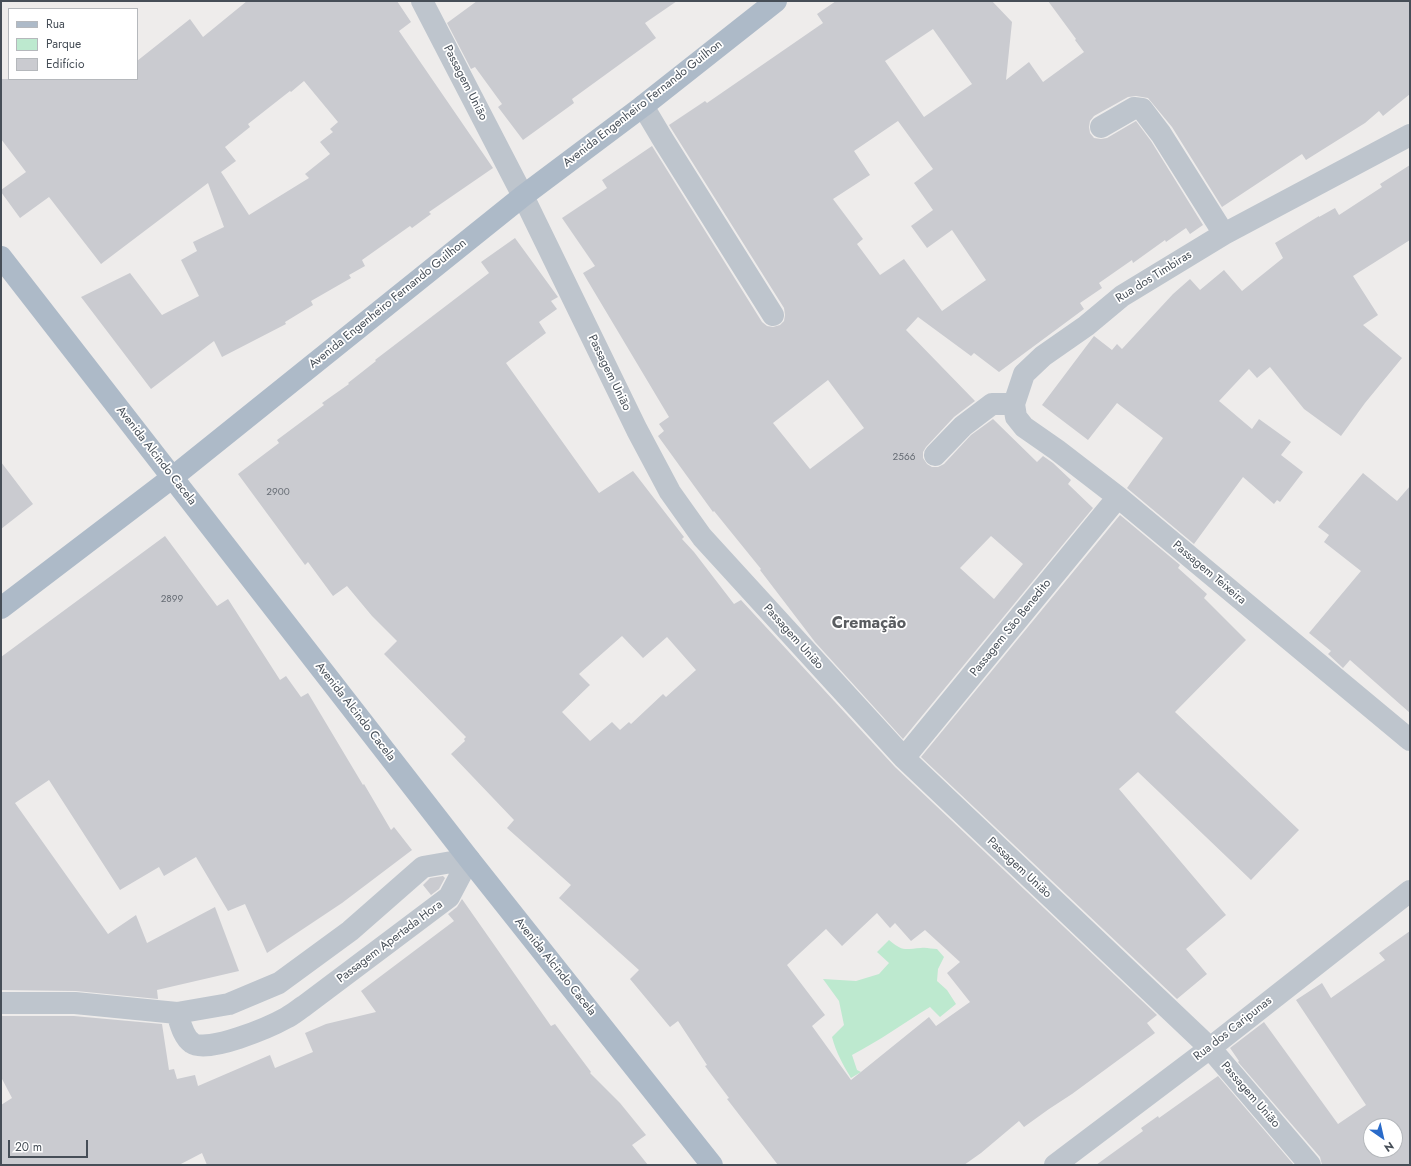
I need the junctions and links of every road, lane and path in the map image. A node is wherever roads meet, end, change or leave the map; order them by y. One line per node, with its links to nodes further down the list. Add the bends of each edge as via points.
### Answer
1 (422, 1): 6 (street, Passagem União)
2 (766, 4): 3 (main road, Avenida Engenheiro Fernando Guilhon)
3 (644, 106): 6 (main road, Avenida Engenheiro Fernando Guilhon); 9 (street)
4 (1101, 127): 7 (street, via 1134,108 1142,109 1161,134)
5 (1410, 135): 7 (street, Rua dos Timbiras)
6 (523, 196): 12 (main road, Avenida Engenheiro Fernando Guilhon); 16 (street, Passagem União, via 670,492 702,537)
7 (1224, 234): 10 (street, Rua dos Timbiras, via 1122,296 1044,356 1024,374)
8 (1, 257): 12 (main road, Avenida Alcindo Cacela)
9 (773, 315)
10 (1014, 404): 11 (street, via 992,404 963,426); 13 (street, Passagem Teixeira, via 1016,417 1024,427)
11 (935, 455)
12 (173, 477): 14 (main road, Avenida Engenheiro Fernando Guilhon); 17 (main road, Avenida Alcindo Cacela)
13 (1118, 497): 15 (street, Passagem Teixeira); 16 (street, Passagem São Benedito)
14 (1, 608)
15 (1410, 740)
16 (904, 758): 21 (street, Passagem União)
17 (469, 859): 20 (street, via 423,867 350,930 279,983 228,1004); 20 (street, Passagem Apertada Hora, via 449,897 286,1018 237,1039 201,1046 190,1042); 22 (main road, Avenida Alcindo Cacela)
18 (1410, 891): 21 (street, Rua dos Caripunas)
19 (1, 1003): 20 (street, via 75,1002)
20 (177, 1013)
21 (1210, 1048): 23 (street, Rua dos Caripunas); 24 (street, Passagem União)
22 (712, 1165)
23 (1055, 1165)
24 (1310, 1165)

